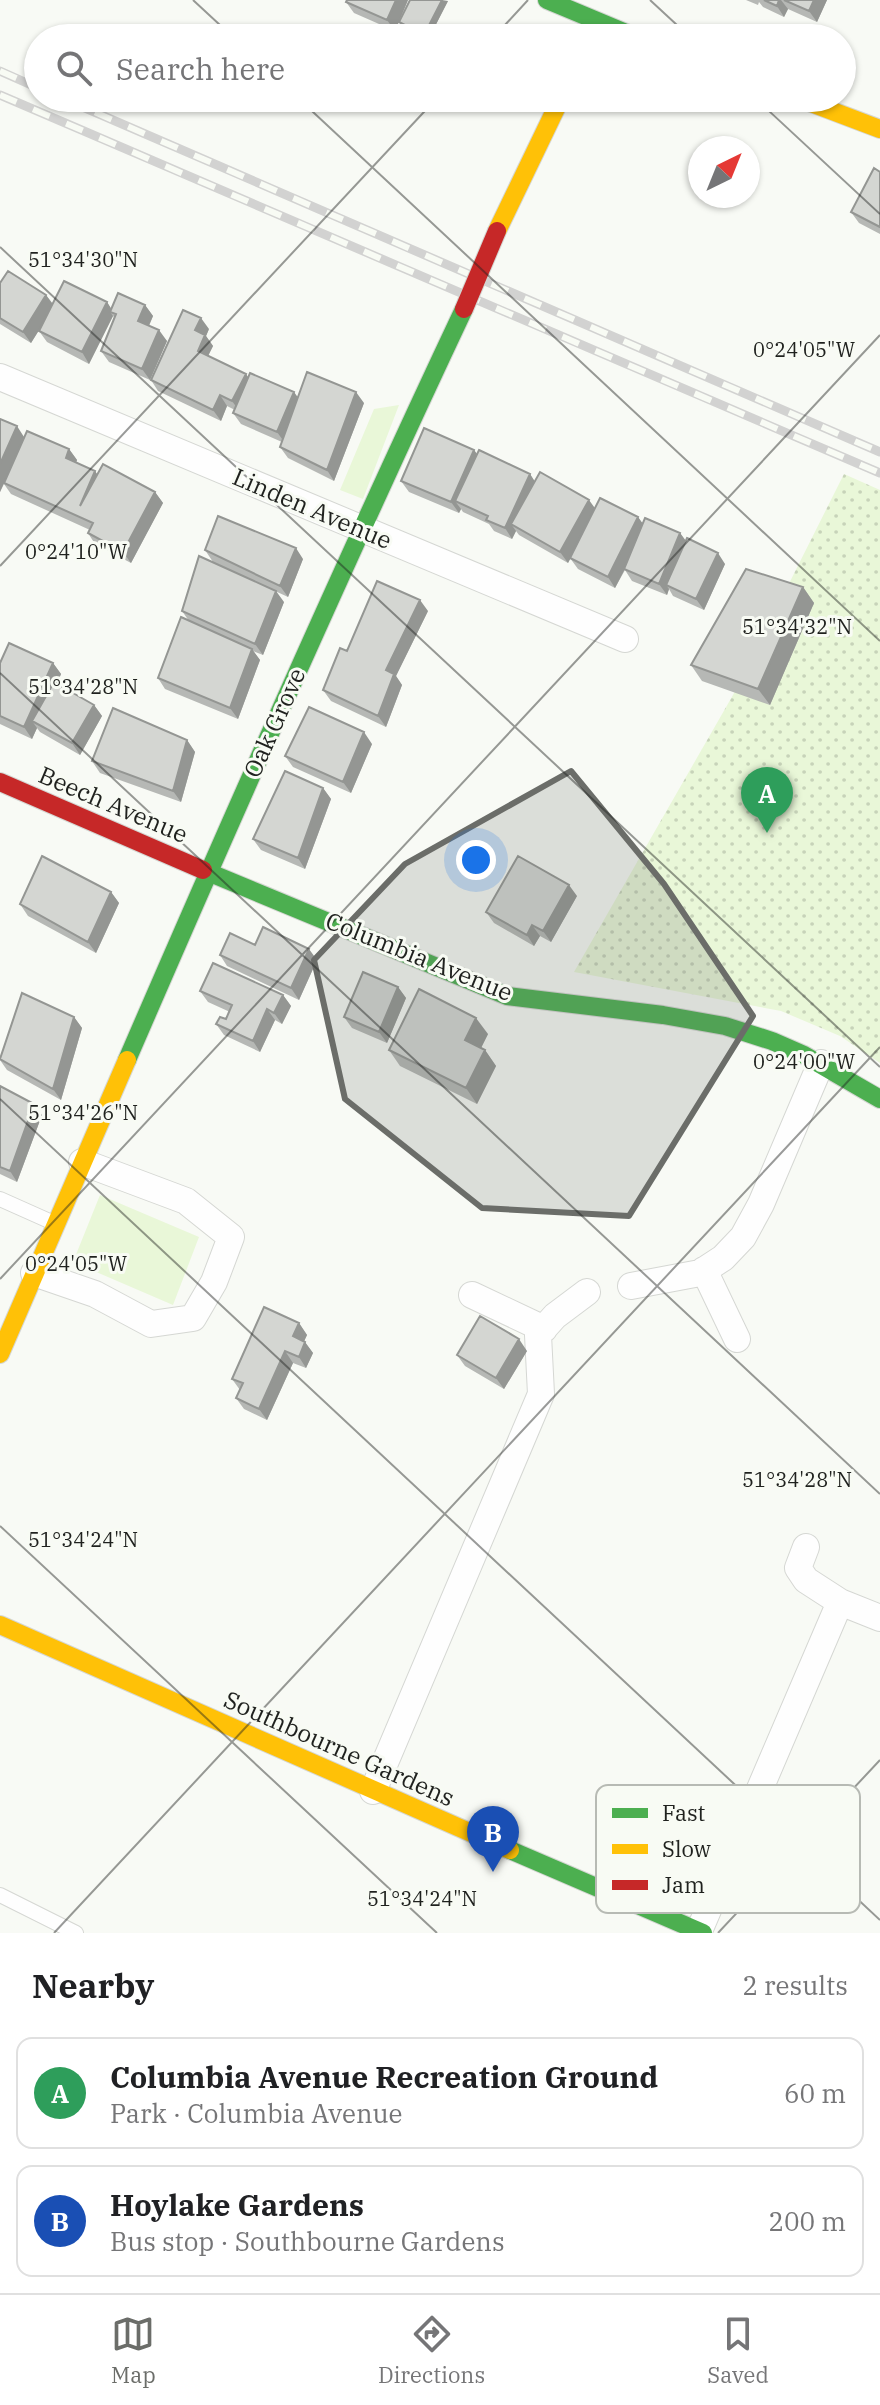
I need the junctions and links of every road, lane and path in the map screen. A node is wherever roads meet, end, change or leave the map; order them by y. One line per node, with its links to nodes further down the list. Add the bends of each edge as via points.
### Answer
1 (556, 2): 2 (street)
2 (586, 24)
3 (554, 112): 7 (street, Oak Grove, bridge)
4 (835, 112): 5 (street)
5 (880, 129)
6 (0, 377): 7 (street, Linden Avenue)
7 (362, 530): 8 (street, Linden Avenue); 10 (street, Oak Grove)
8 (625, 639)
9 (0, 782): 10 (street, Beech Avenue)
10 (208, 872): 11 (street, Columbia Avenue, via 507,996 713,1023); 13 (street, Oak Grove)
11 (821, 1063): 12 (street, Columbia Avenue); 16 (street, via 743,1237)
12 (880, 1099)
13 (82, 1162): 15 (street, Oak Grove); 17 (street, via 186,1201 231,1237 214,1282 193,1318 151,1324 95,1294)
14 (0, 1199): 15 (lane)
15 (56, 1224): 17 (street, Oak Grove)
16 (704, 1270): 18 (street); 22 (street)
17 (34, 1273): 23 (street, Oak Grove)
18 (631, 1286)
19 (587, 1292): 21 (street)
20 (472, 1295): 21 (street)
21 (544, 1329): 29 (street, via 538,1335 541,1394)
22 (737, 1339)
23 (0, 1354)
24 (806, 1547): 25 (street, via 798,1568 806,1580)
25 (840, 1602): 26 (street); 28 (street)
26 (880, 1618)
27 (0, 1625): 29 (street, Southbourne Gardens)
28 (763, 1785)
29 (373, 1791): 30 (street, Southbourne Gardens)
30 (596, 1887)
31 (0, 1895): 36 (lane)
32 (657, 1913): 34 (street, Southbourne Gardens)
33 (709, 1913): 35 (street)
34 (662, 1915): 35 (street, Southbourne Gardens); 37 (lane)
35 (701, 1932)
36 (76, 1933)
37 (654, 1933)

